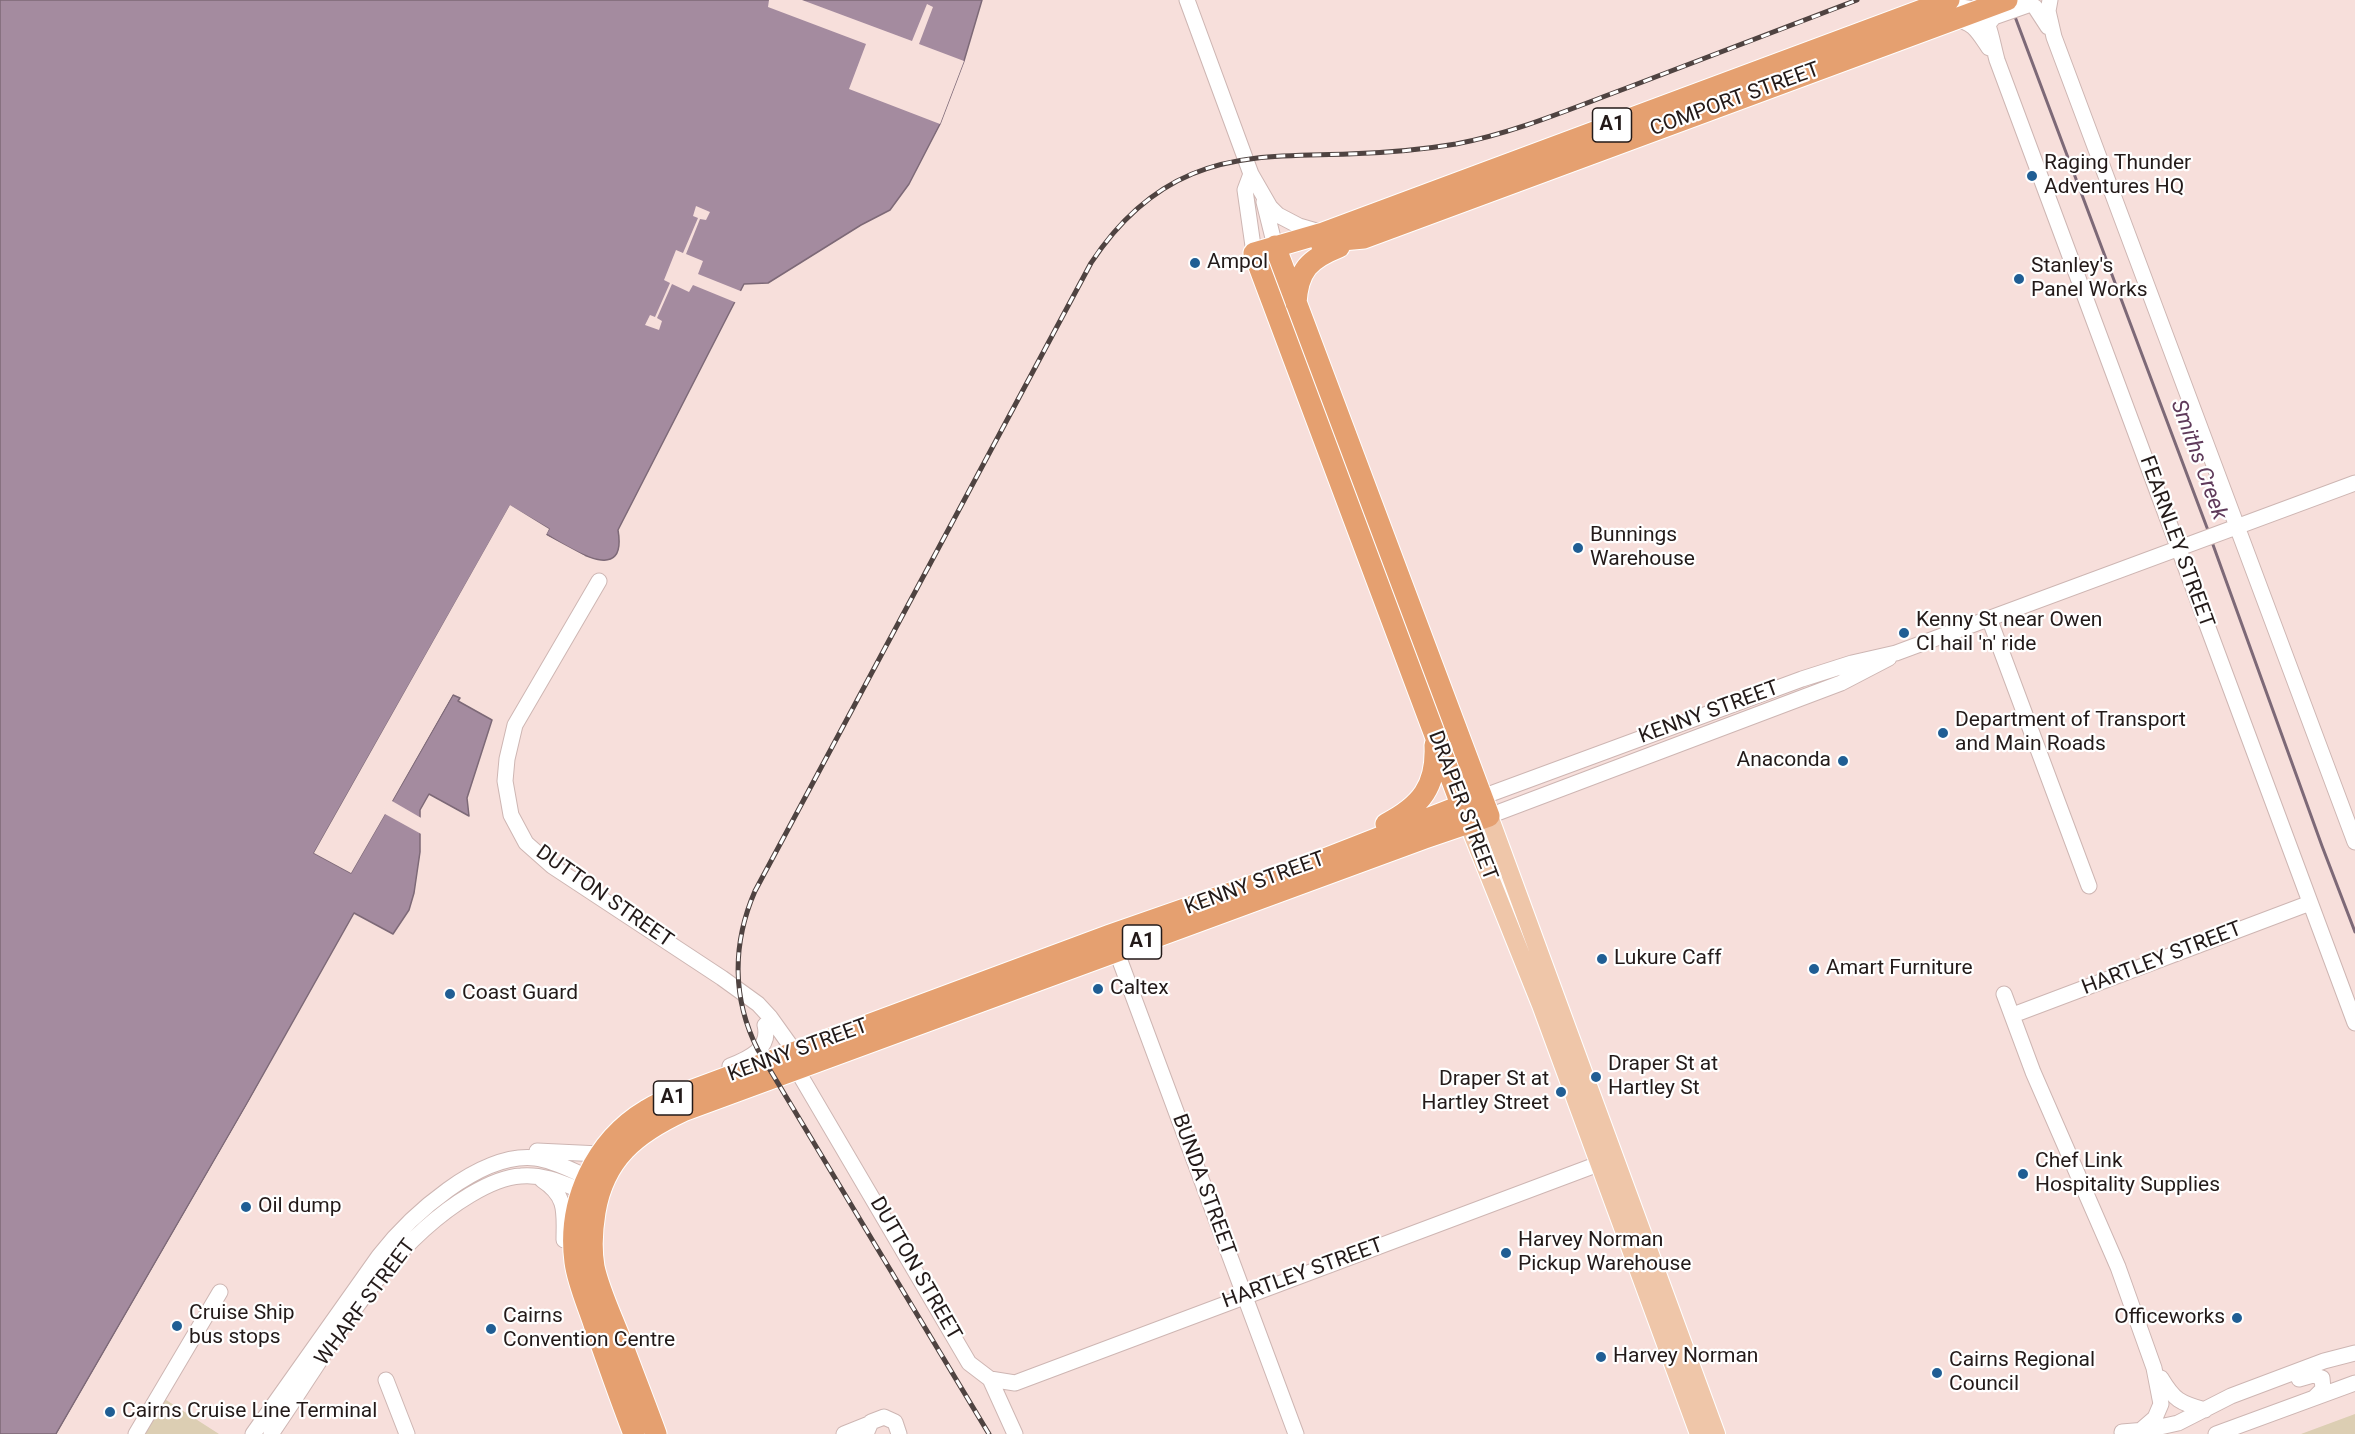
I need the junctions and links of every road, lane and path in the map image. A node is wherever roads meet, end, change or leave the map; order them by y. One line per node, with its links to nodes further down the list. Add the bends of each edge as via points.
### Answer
1 (1187, 0): 8 (street, DRAPER STREET)
2 (2050, 0): 6 (street, via 2048,11)
3 (2008, 6): 4 (highway, COMPORT STREET / A1); 5 (street, via 1958,3 1889,29); 6 (street); 7 (street, FEARNLEY STREET)
4 (1951, 10): 5 (highway, COMPORT STREET / A1); 7 (street, FEARNLEY STREET, via 1974,27); 11 (highway, COMPORT STREET / A1)
5 (1863, 31): 10 (highway, COMPORT STREET / A1)
6 (2054, 37): 16 (street)
7 (1997, 60): 17 (street, FEARNLEY STREET)
8 (1251, 174): 9 (street, DRAPER STREET); 13 (street, DRAPER STREET, via 1245,190)
9 (1261, 190): 10 (street, DRAPER STREET, via 1278,215); 12 (street, DRAPER STREET)
10 (1323, 233): 12 (highway, COMPORT STREET / A1)
11 (1364, 238): 12 (highway, COMPORT STREET / A1); 14 (highway, via 1315,258 1300,278)
12 (1277, 252): 13 (highway, COMPORT STREET / A1); 14 (highway, DRAPER STREET)
13 (1256, 259): 20 (highway, DRAPER STREET)
14 (1296, 304): 21 (highway, DRAPER STREET)
15 (2355, 483): 16 (street, KENNY STREET)
16 (2239, 526): 17 (street, KENNY STREET); 23 (street)
17 (2178, 548): 19 (street, KENNY STREET); 26 (street, FEARNLEY STREET)
18 (599, 581): 28 (street, DUTTON STREET, via 515,725 505,780 511,815 526,843 552,866)
19 (1989, 618): 21 (street, KENNY STREET, via 1896,653 1841,683); 25 (street)
20 (1435, 739): 22 (highway, DRAPER STREET); 24 (highway, via 1433,776 1416,805 1398,818)
21 (1485, 806): 22 (highway, KENNY STREET / A1); 36 (main road, DRAPER STREET)
22 (1465, 814): 24 (highway, KENNY STREET / A1); 27 (highway, KENNY STREET / A1); 36 (main road, DRAPER STREET)
23 (2355, 842)
24 (1294, 870): 27 (highway, KENNY STREET / A1)
25 (2089, 886)
26 (2310, 903): 30 (street, HARTLEY STREET); 31 (street, FEARNLEY STREET)
27 (1113, 943): 33 (highway, KENNY STREET / A1); 45 (street, BUNDA STREET)
28 (743, 993): 32 (street, DUTTON STREET); 33 (street, DUTTON STREET, via 763,1010)
29 (2004, 994): 30 (street)
30 (2013, 1015): 49 (street, via 2033,1072 2118,1267)
31 (2355, 1023)
32 (765, 1025): 33 (street, DUTTON STREET); 34 (street, via 766,1038 759,1050 748,1059 711,1073)
33 (792, 1059): 34 (highway, KENNY STREET / A1); 40 (highway, KENNY STREET / A1, via 648,1128); 50 (street, DUTTON STREET, via 969,1363)
34 (693, 1090): 35 (highway, KENNY STREET / A1, via 661,1102 635,1118)
35 (600, 1154): 37 (street, via 524,1151); 40 (highway, KENNY STREET / A1)
36 (1607, 1161): 45 (street, HARTLEY STREET); 68 (main road, DRAPER STREET); 69 (main road, DRAPER STREET)
37 (483, 1170): 39 (street, via 493,1174 524,1169); 40 (street, WHARF STREET, via 515,1159 537,1158); 42 (street, WHARF STREET, via 443,1194)
38 (534, 1176): 39 (street, WHARF STREET); 41 (street, WHARF STREET, via 511,1178); 43 (street, via 549,1185 562,1201 565,1253)
39 (556, 1181): 40 (street, WHARF STREET)
40 (590, 1186): 43 (highway, A1, via 574,1230); 63 (highway, A1, via 596,1274)
41 (478, 1191): 42 (street, via 459,1191); 60 (street, WHARF STREET, via 430,1223 389,1265)
42 (404, 1227): 59 (street, WHARF STREET, via 379,1256)
43 (579, 1282): 62 (highway, A1)
44 (220, 1292): 58 (street)
45 (1244, 1296): 50 (street, HARTLEY STREET, via 1015,1383); 67 (street, BUNDA STREET)
46 (2355, 1347): 48 (street)
47 (2355, 1353): 48 (street)
48 (2324, 1361): 53 (street)
49 (2154, 1368): 55 (street, via 2176,1399); 57 (street, via 2162,1404 2153,1420)
50 (990, 1379): 66 (street, DUTTON STREET)
51 (386, 1380): 61 (street)
52 (2355, 1383): 54 (street)
53 (2238, 1394): 54 (street, via 2313,1375 2324,1383); 55 (street)
54 (2314, 1398): 70 (street)
55 (2205, 1410): 57 (street, via 2178,1423)
56 (867, 1429): 64 (street); 65 (street, via 879,1418 890,1419)
57 (2127, 1433)
58 (136, 1434)
59 (253, 1434)
60 (271, 1434)
61 (407, 1434)
62 (634, 1434)
63 (656, 1434)
64 (844, 1434)
65 (899, 1434)
66 (1015, 1434)
67 (1296, 1434)
68 (1699, 1434)
69 (1716, 1434)
70 (2216, 1434)

